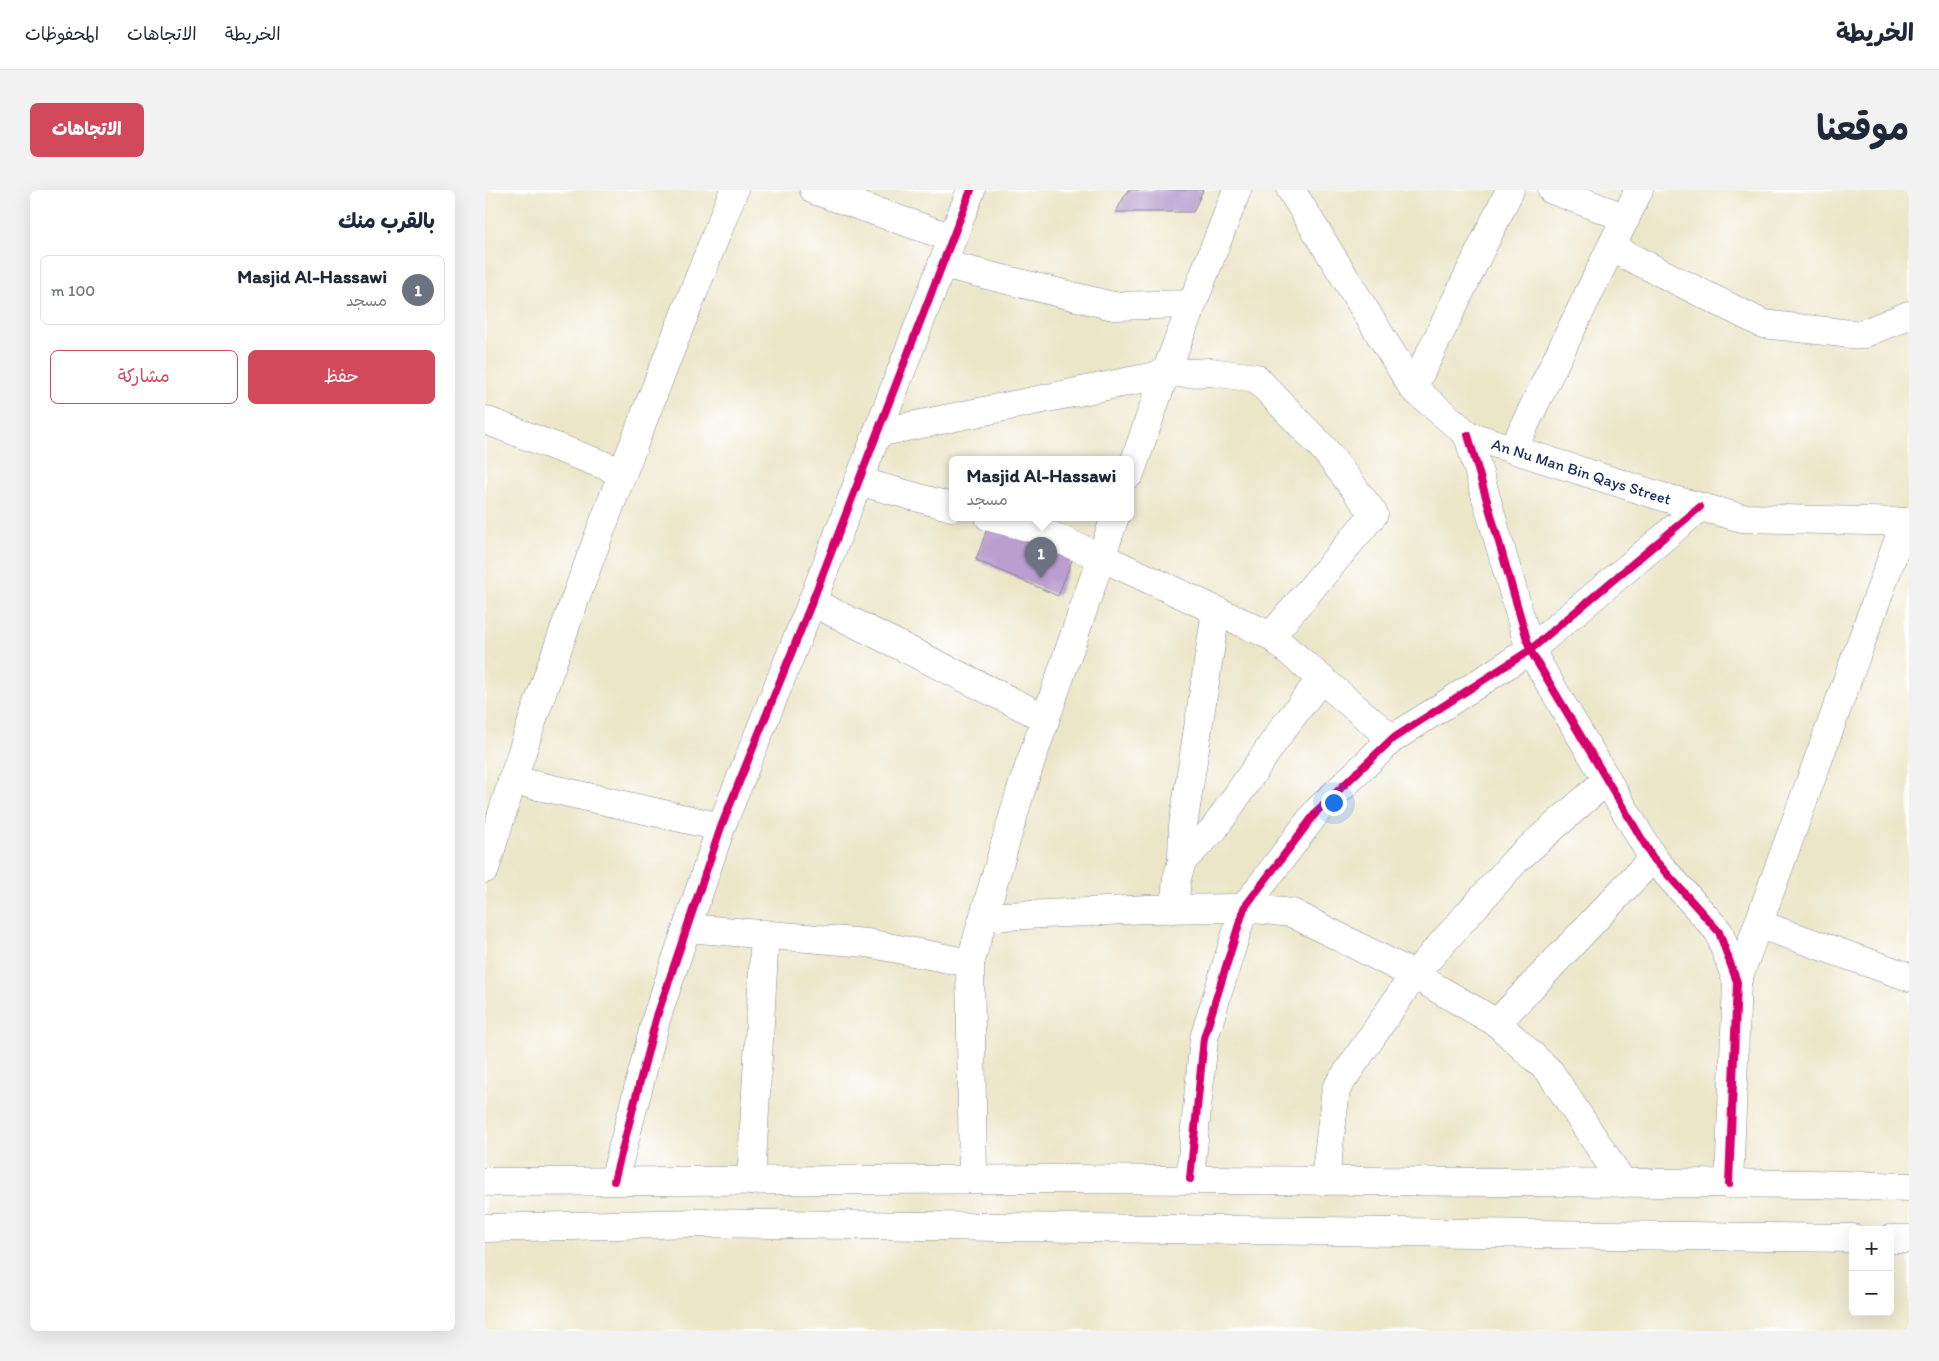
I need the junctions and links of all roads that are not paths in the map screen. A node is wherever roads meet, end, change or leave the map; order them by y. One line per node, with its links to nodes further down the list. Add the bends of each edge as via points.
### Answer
1 (733, 190): 22 (main road)
2 (813, 190): 10 (main road)
3 (971, 190): 10 (main road)
4 (1237, 190): 13 (main road)
5 (1291, 190): 16 (main road, An Nu Man Bin Qays Street)
6 (1511, 190): 16 (main road)
7 (1552, 190): 9 (main road)
8 (1639, 190): 9 (main road)
9 (1626, 218): 11 (main road)
10 (952, 238): 12 (main road)
11 (1612, 248): 14 (main road, via 1763,324 1860,335); 20 (main road)
12 (942, 264): 13 (main road, via 1113,306); 18 (main road)
13 (1192, 304): 15 (main road)
14 (1909, 315)
15 (1165, 374): 18 (main road); 21 (main road); 32 (main road, via 1211,372 1256,378 1325,450 1374,514)
16 (1413, 388): 19 (main road, An Nu Man Bin Qays Street)
17 (485, 420): 22 (main road)
18 (877, 433): 23 (main road)
19 (1468, 435): 20 (main road, An Nu Man Bin Qays Street); 33 (main road)
20 (1513, 449): 25 (main road, An Nu Man Bin Qays Street)
21 (1134, 463)
22 (622, 472): 37 (main road)
23 (858, 481): 24 (main road); 30 (main road)
24 (949, 506)
25 (1700, 507): 28 (main road, An Nu Man Bin Qays Street, via 1741,518); 33 (main road)
26 (1004, 521): 29 (main road, via 1035,529)
27 (1114, 521): 29 (main road)
28 (1907, 522): 46 (main road)
29 (1101, 556): 31 (main road); 35 (main road)
30 (812, 602): 35 (main road); 39 (main road)
31 (1217, 611): 32 (main road); 41 (main road, via 1183,826)
32 (1271, 636): 34 (main road)
33 (1530, 650): 36 (main road); 38 (main road)
34 (1321, 679): 36 (main road); 41 (main road, via 1214,830)
35 (1045, 718): 45 (main road, via 1019,793)
36 (1392, 739): 43 (main road, via 1318,810)
37 (512, 780): 39 (main road); 42 (main road)
38 (1607, 780): 40 (main road); 50 (main road, via 1516,860)
39 (721, 827): 47 (main road)
40 (1653, 858): 52 (main road, via 1719,932); 53 (main road)
41 (1182, 861): 44 (main road)
42 (485, 869)
43 (1244, 908): 44 (main road); 50 (main road, via 1292,913); 55 (main road, via 1204,1038)
44 (1174, 909): 45 (main road)
45 (984, 917): 49 (main road)
46 (1758, 924): 51 (main road); 52 (main road)
47 (687, 928): 48 (main road); 57 (main road, via 657,1016)
48 (765, 934): 49 (main road, via 867,943); 56 (main road)
49 (970, 964): 54 (main road)
50 (1414, 976): 53 (main road); 58 (main road, via 1336,1089)
51 (1909, 977)
52 (1737, 982): 61 (main road)
53 (1497, 1023): 60 (main road, via 1550,1072)
54 (973, 1179): 55 (main road); 56 (main road)
55 (1190, 1179): 58 (main road)
56 (751, 1180): 57 (main road)
57 (614, 1181): 59 (main road)
58 (1325, 1181): 60 (main road)
59 (485, 1182)
60 (1623, 1183): 61 (main road)
61 (1729, 1184): 62 (main road)
62 (1909, 1187)
63 (485, 1228): 64 (main road, via 700,1223)
64 (1849, 1238)
65 (1894, 1239): 66 (main road)
66 (1909, 1239)

